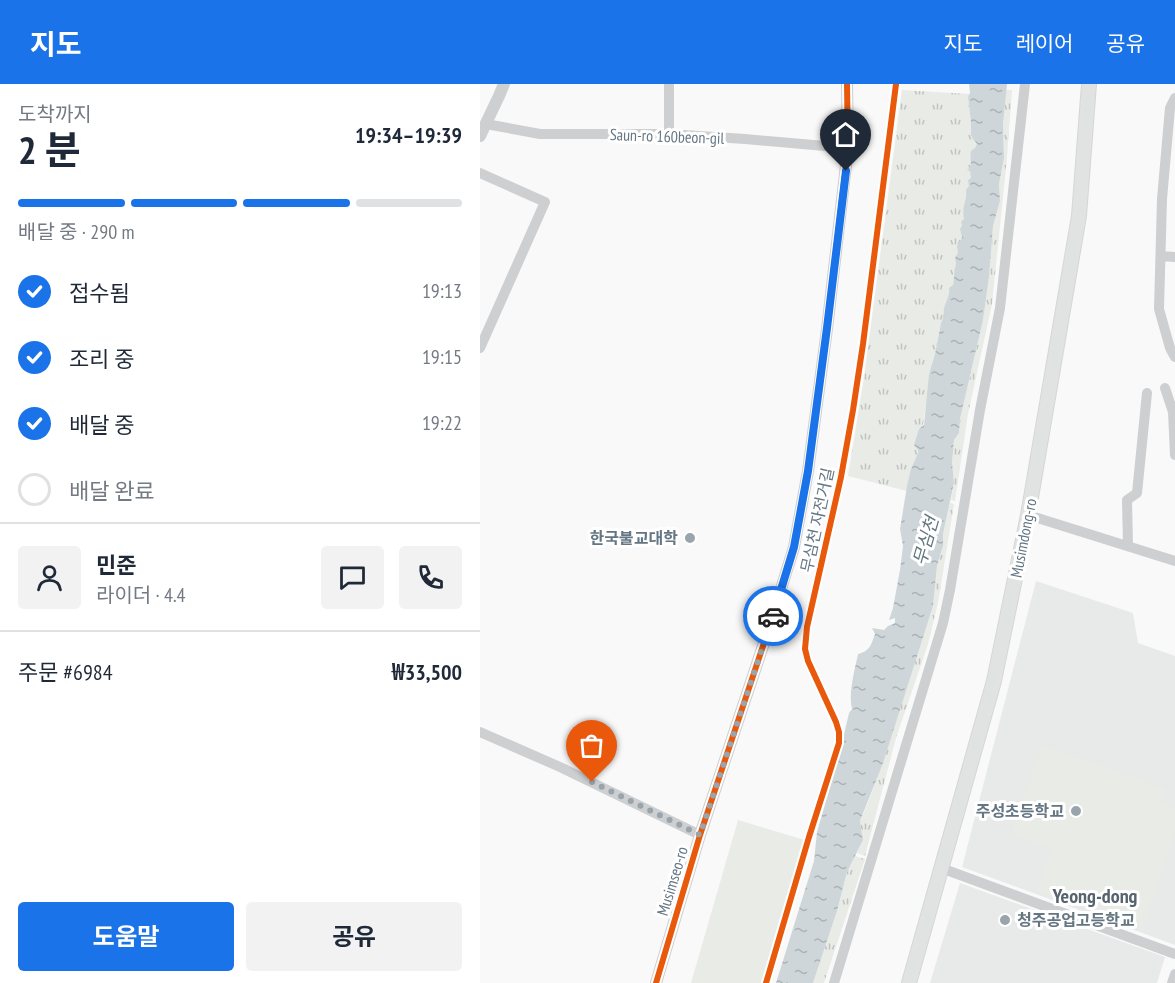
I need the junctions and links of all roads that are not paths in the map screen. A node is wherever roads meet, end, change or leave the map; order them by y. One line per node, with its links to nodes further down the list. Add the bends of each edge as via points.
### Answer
1 (515, 84): 6 (street)
2 (669, 84): 9 (street)
3 (847, 84): 10 (street, Musimseo-ro)
4 (1025, 84): 28 (street, via 1000,308 943,623)
5 (1089, 84): 19 (main road, Musimdong-ro, via 1078,216)
6 (499, 88): 8 (street)
7 (1175, 98): 12 (street, via 1170,108)
8 (483, 130): 9 (street, Saun-ro 160beon-gil)
9 (669, 134): 10 (street, Saun-ro 160beon-gil)
10 (848, 148): 23 (street, Musimseo-ro, via 808,471 794,547)
11 (480, 173): 14 (street, via 545,202)
12 (1161, 256): 13 (street); 15 (street, via 1160,309)
13 (1175, 257)
14 (480, 348)
15 (1175, 357)
16 (1165, 388): 18 (street, via 1173,412)
17 (1147, 393): 20 (street, via 1137,493 1127,500)
18 (1175, 455)
19 (1028, 515): 20 (street); 24 (main road, Musimdong-ro, via 994,681)
20 (1128, 546): 21 (street)
21 (1175, 561)
22 (480, 732): 23 (street)
23 (700, 835): 27 (street, Musimseo-ro)
24 (941, 868): 25 (street); 29 (main road, Musimdong-ro)
25 (1175, 954)
26 (1175, 974): 30 (street)
27 (656, 983)
28 (834, 983)
29 (909, 983)
30 (1172, 983)

